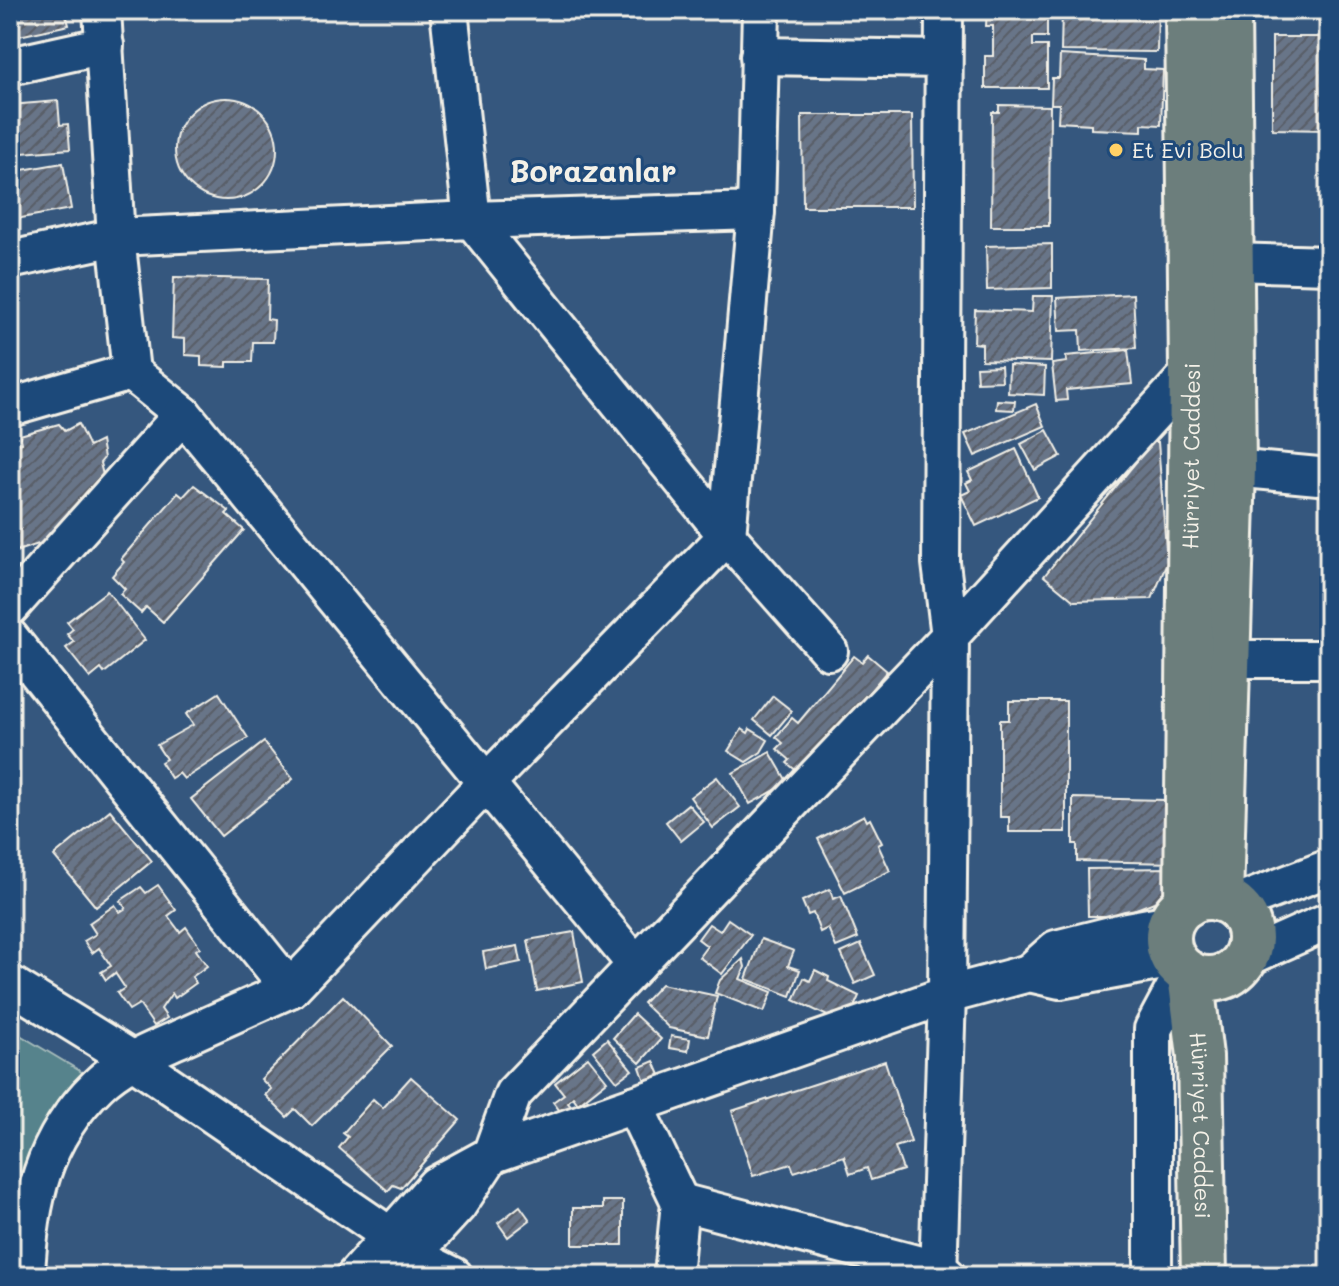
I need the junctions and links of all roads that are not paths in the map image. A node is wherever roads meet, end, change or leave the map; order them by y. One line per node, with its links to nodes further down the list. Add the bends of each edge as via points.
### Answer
1 (449, 10): 11 (street)
2 (761, 10): 7 (street)
3 (944, 10): 8 (street)
4 (1188, 10): 16 (main road, Hürriyet Caddesi)
5 (1228, 10): 14 (main road, Hürriyet Caddesi)
6 (104, 28): 9 (street); 12 (street)
7 (759, 56): 8 (street); 10 (street)
8 (943, 59): 24 (street, via 941,563)
9 (10, 66)
10 (756, 211): 11 (street); 22 (street)
11 (472, 220): 12 (street); 22 (street)
12 (116, 237): 13 (street); 17 (street)
13 (10, 260)
14 (1231, 262): 15 (street); 20 (main road, Hürriyet Caddesi)
15 (1329, 265)
16 (1192, 371): 24 (street); 32 (main road, Hürriyet Caddesi)
17 (131, 372): 18 (street); 19 (street)
18 (10, 407)
19 (183, 414): 23 (street); 29 (street)
20 (1233, 468): 21 (street); 27 (main road, Hürriyet Caddesi)
21 (1329, 477)
22 (727, 536): 26 (street); 29 (street)
23 (10, 607)
24 (950, 636): 33 (street); 36 (street)
25 (10, 638): 35 (street)
26 (829, 651)
27 (1227, 659): 28 (street); 32 (main road, Hürriyet Caddesi)
28 (1329, 659)
29 (486, 783): 33 (street); 35 (street)
30 (1329, 868): 32 (street)
31 (1329, 921): 32 (street)
32 (1203, 941): 36 (street, via 1127,931 1056,949 1029,973); 48 (street, via 1153,1029); 49 (main road, Hürriyet Caddesi); 50 (main road, Hürriyet Caddesi, via 1227,1058)
33 (636, 965): 39 (street, via 513,1094)
34 (10, 984): 37 (street)
35 (290, 989): 37 (street)
36 (947, 995): 38 (street); 43 (street)
37 (133, 1060): 40 (street, via 98,1084); 42 (street)
38 (634, 1105): 39 (street); 41 (street)
39 (491, 1155): 42 (street, via 458,1205)
40 (22, 1188): 44 (street, via 28,1231)
41 (680, 1202): 43 (street); 47 (street)
42 (399, 1256): 45 (street); 46 (street)
43 (942, 1274)
44 (26, 1276)
45 (355, 1276)
46 (454, 1276)
47 (673, 1276)
48 (1153, 1276)
49 (1204, 1276)
50 (1232, 1276)

